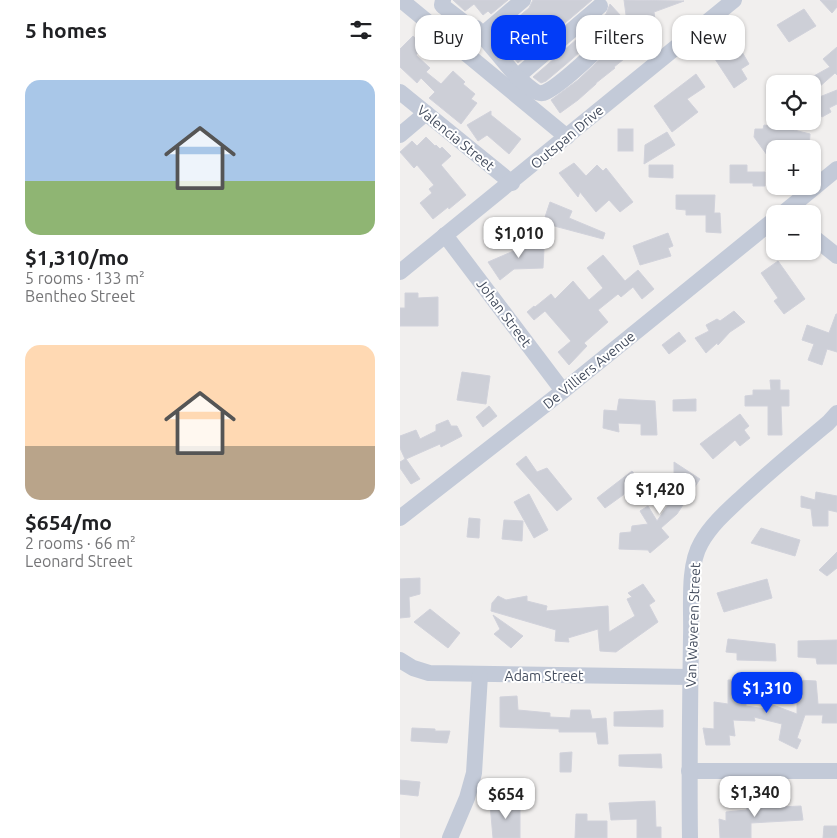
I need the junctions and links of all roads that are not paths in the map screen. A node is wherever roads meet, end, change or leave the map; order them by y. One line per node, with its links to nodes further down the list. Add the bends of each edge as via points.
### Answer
1 (401, 0): 6 (street)
2 (443, 0): 7 (street, via 444,8)
3 (523, 0): 8 (street)
4 (734, 0): 16 (street, Outspan Drive)
5 (600, 6): 12 (street)
6 (419, 15)
7 (454, 15)
8 (481, 27)
9 (481, 36): 12 (street)
10 (474, 60): 16 (street)
11 (585, 60): 12 (street, via 543,93)
12 (517, 77)
13 (400, 92): 14 (street, Valencia Street)
14 (426, 114): 15 (street); 18 (street, Valencia Street)
15 (400, 135)
16 (567, 137): 18 (street, Outspan Drive)
17 (837, 169): 19 (street, De Villiers Avenue)
18 (512, 183): 21 (street, Outspan Drive)
19 (795, 205)
20 (766, 228): 25 (street, De Villiers Avenue)
21 (445, 235): 24 (street, Outspan Drive); 25 (street, Johan Street)
22 (821, 243): 23 (street)
23 (837, 256)
24 (400, 272)
25 (563, 391): 27 (street, De Villiers Avenue)
26 (837, 413): 30 (street, Van Waveren Street, via 714,524 701,542 692,577)
27 (400, 518)
28 (400, 660): 29 (street, Adam Street, via 429,674)
29 (480, 676): 30 (street, Adam Street); 33 (street, via 474,773)
30 (690, 677): 31 (street, Van Waveren Street)
31 (689, 770): 32 (street); 34 (street, Van Waveren Street)
32 (837, 771)
33 (450, 838)
34 (690, 838)

